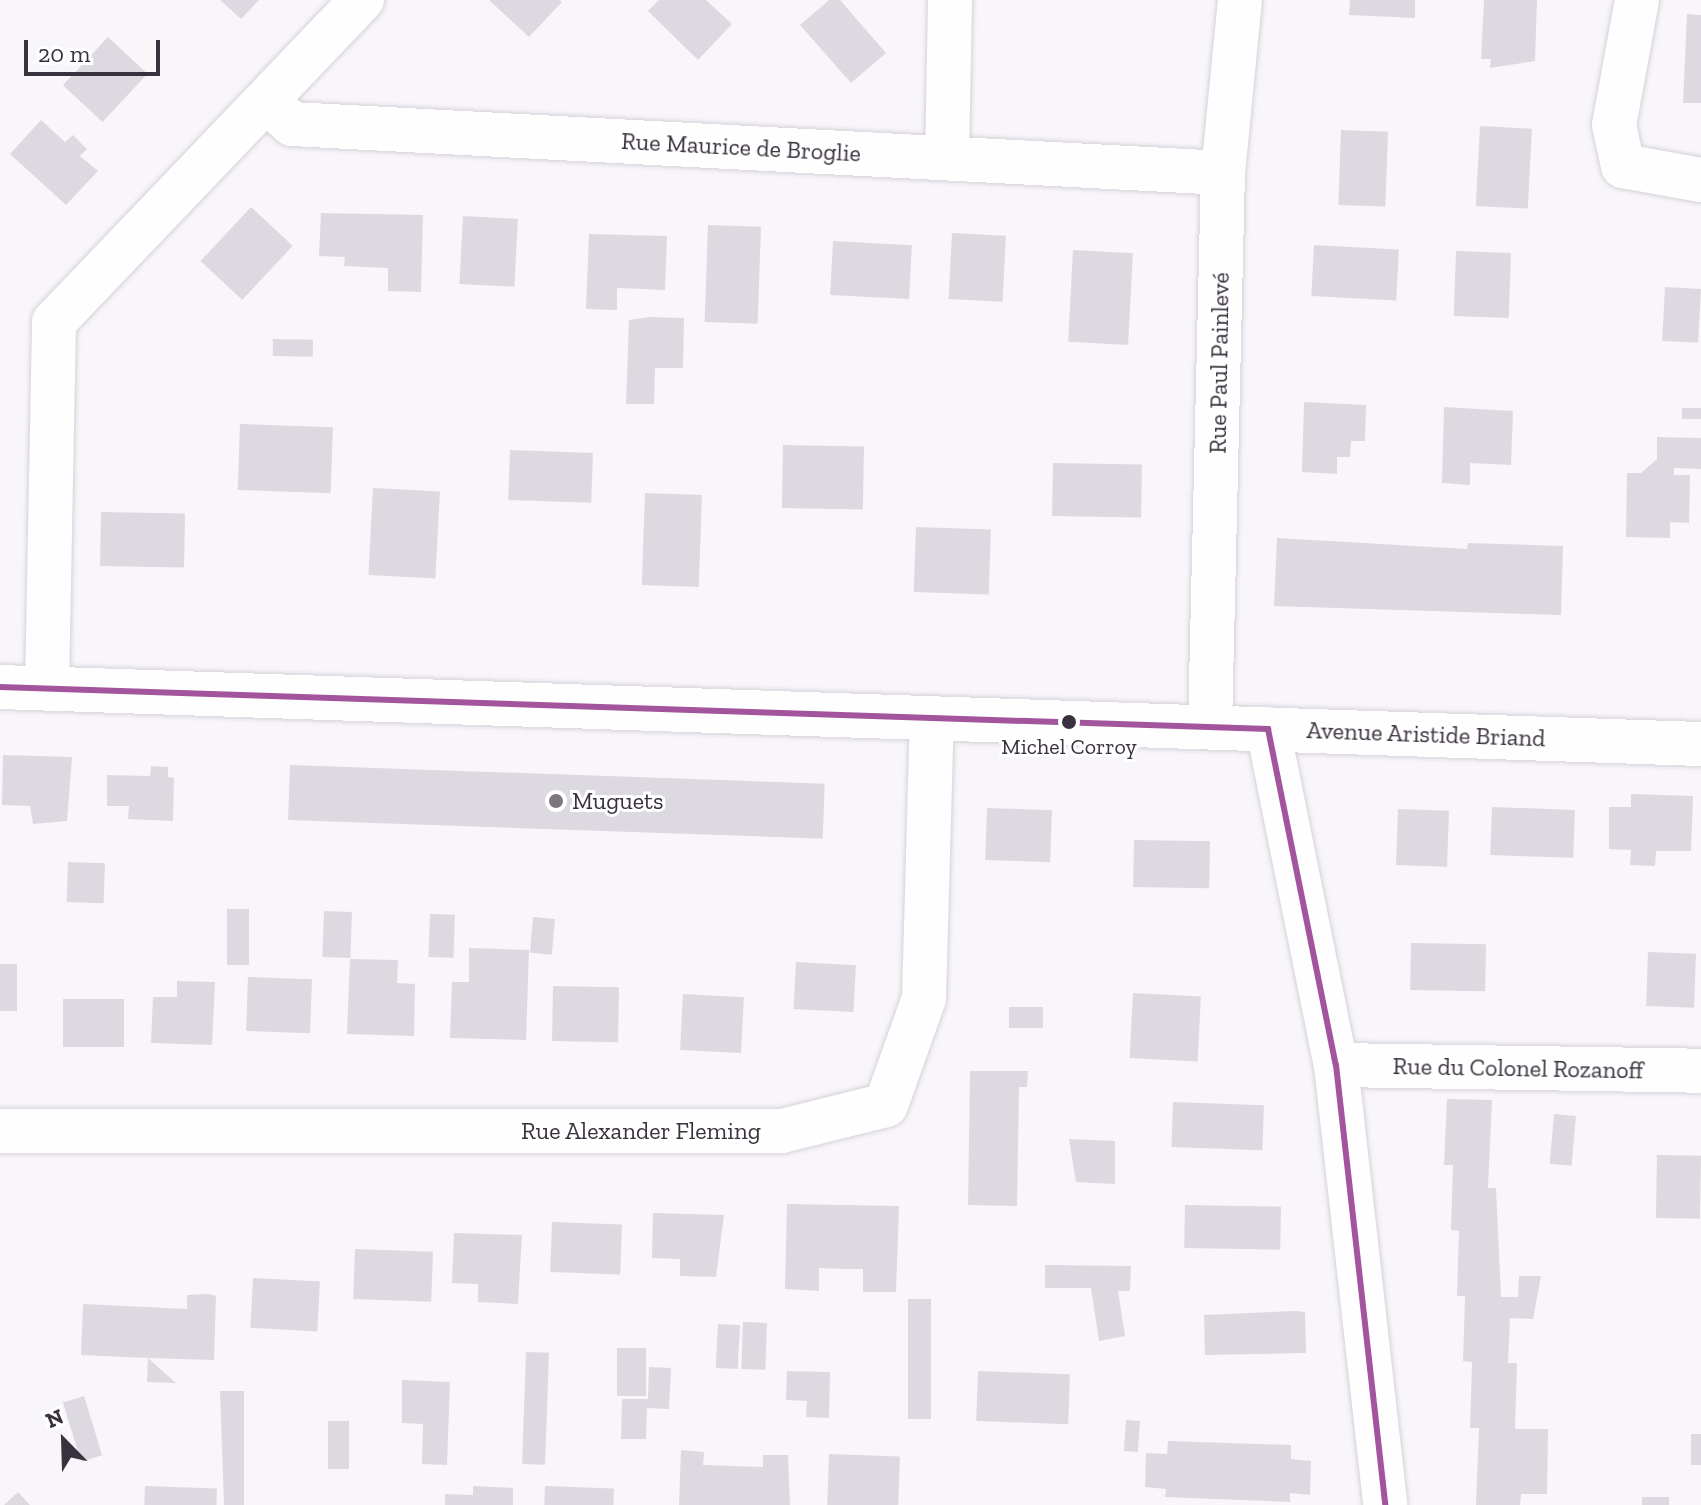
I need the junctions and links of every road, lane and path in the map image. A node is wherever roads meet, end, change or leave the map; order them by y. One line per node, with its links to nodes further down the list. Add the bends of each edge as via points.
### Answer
1 (362, 0): 5 (street)
2 (950, 0): 6 (street)
3 (1240, 0): 7 (street, Rue Paul Painlevé)
4 (1637, 0): 8 (street, via 1614,125 1623,166)
5 (267, 102): 6 (street, Rue Maurice de Broglie, via 292,124); 10 (street, via 54,322)
6 (947, 158): 7 (street, Rue Maurice de Broglie)
7 (1223, 173): 12 (street, Rue Paul Painlevé)
8 (1701, 180)
9 (0, 687): 10 (street, Avenue Aristide Briand)
10 (47, 688): 11 (street, Avenue Aristide Briand)
11 (932, 718): 12 (street, Avenue Aristide Briand); 17 (street, Rue Alexander Fleming, via 924,998 886,1105 782,1131)
12 (1210, 727): 13 (street, Avenue Aristide Briand)
13 (1268, 729): 14 (street, Avenue Aristide Briand); 15 (street)
14 (1701, 744)
15 (1336, 1065): 16 (street, Rue du Colonel Rozanoff); 18 (street)
16 (1701, 1071)
17 (0, 1131)
18 (1385, 1505)

